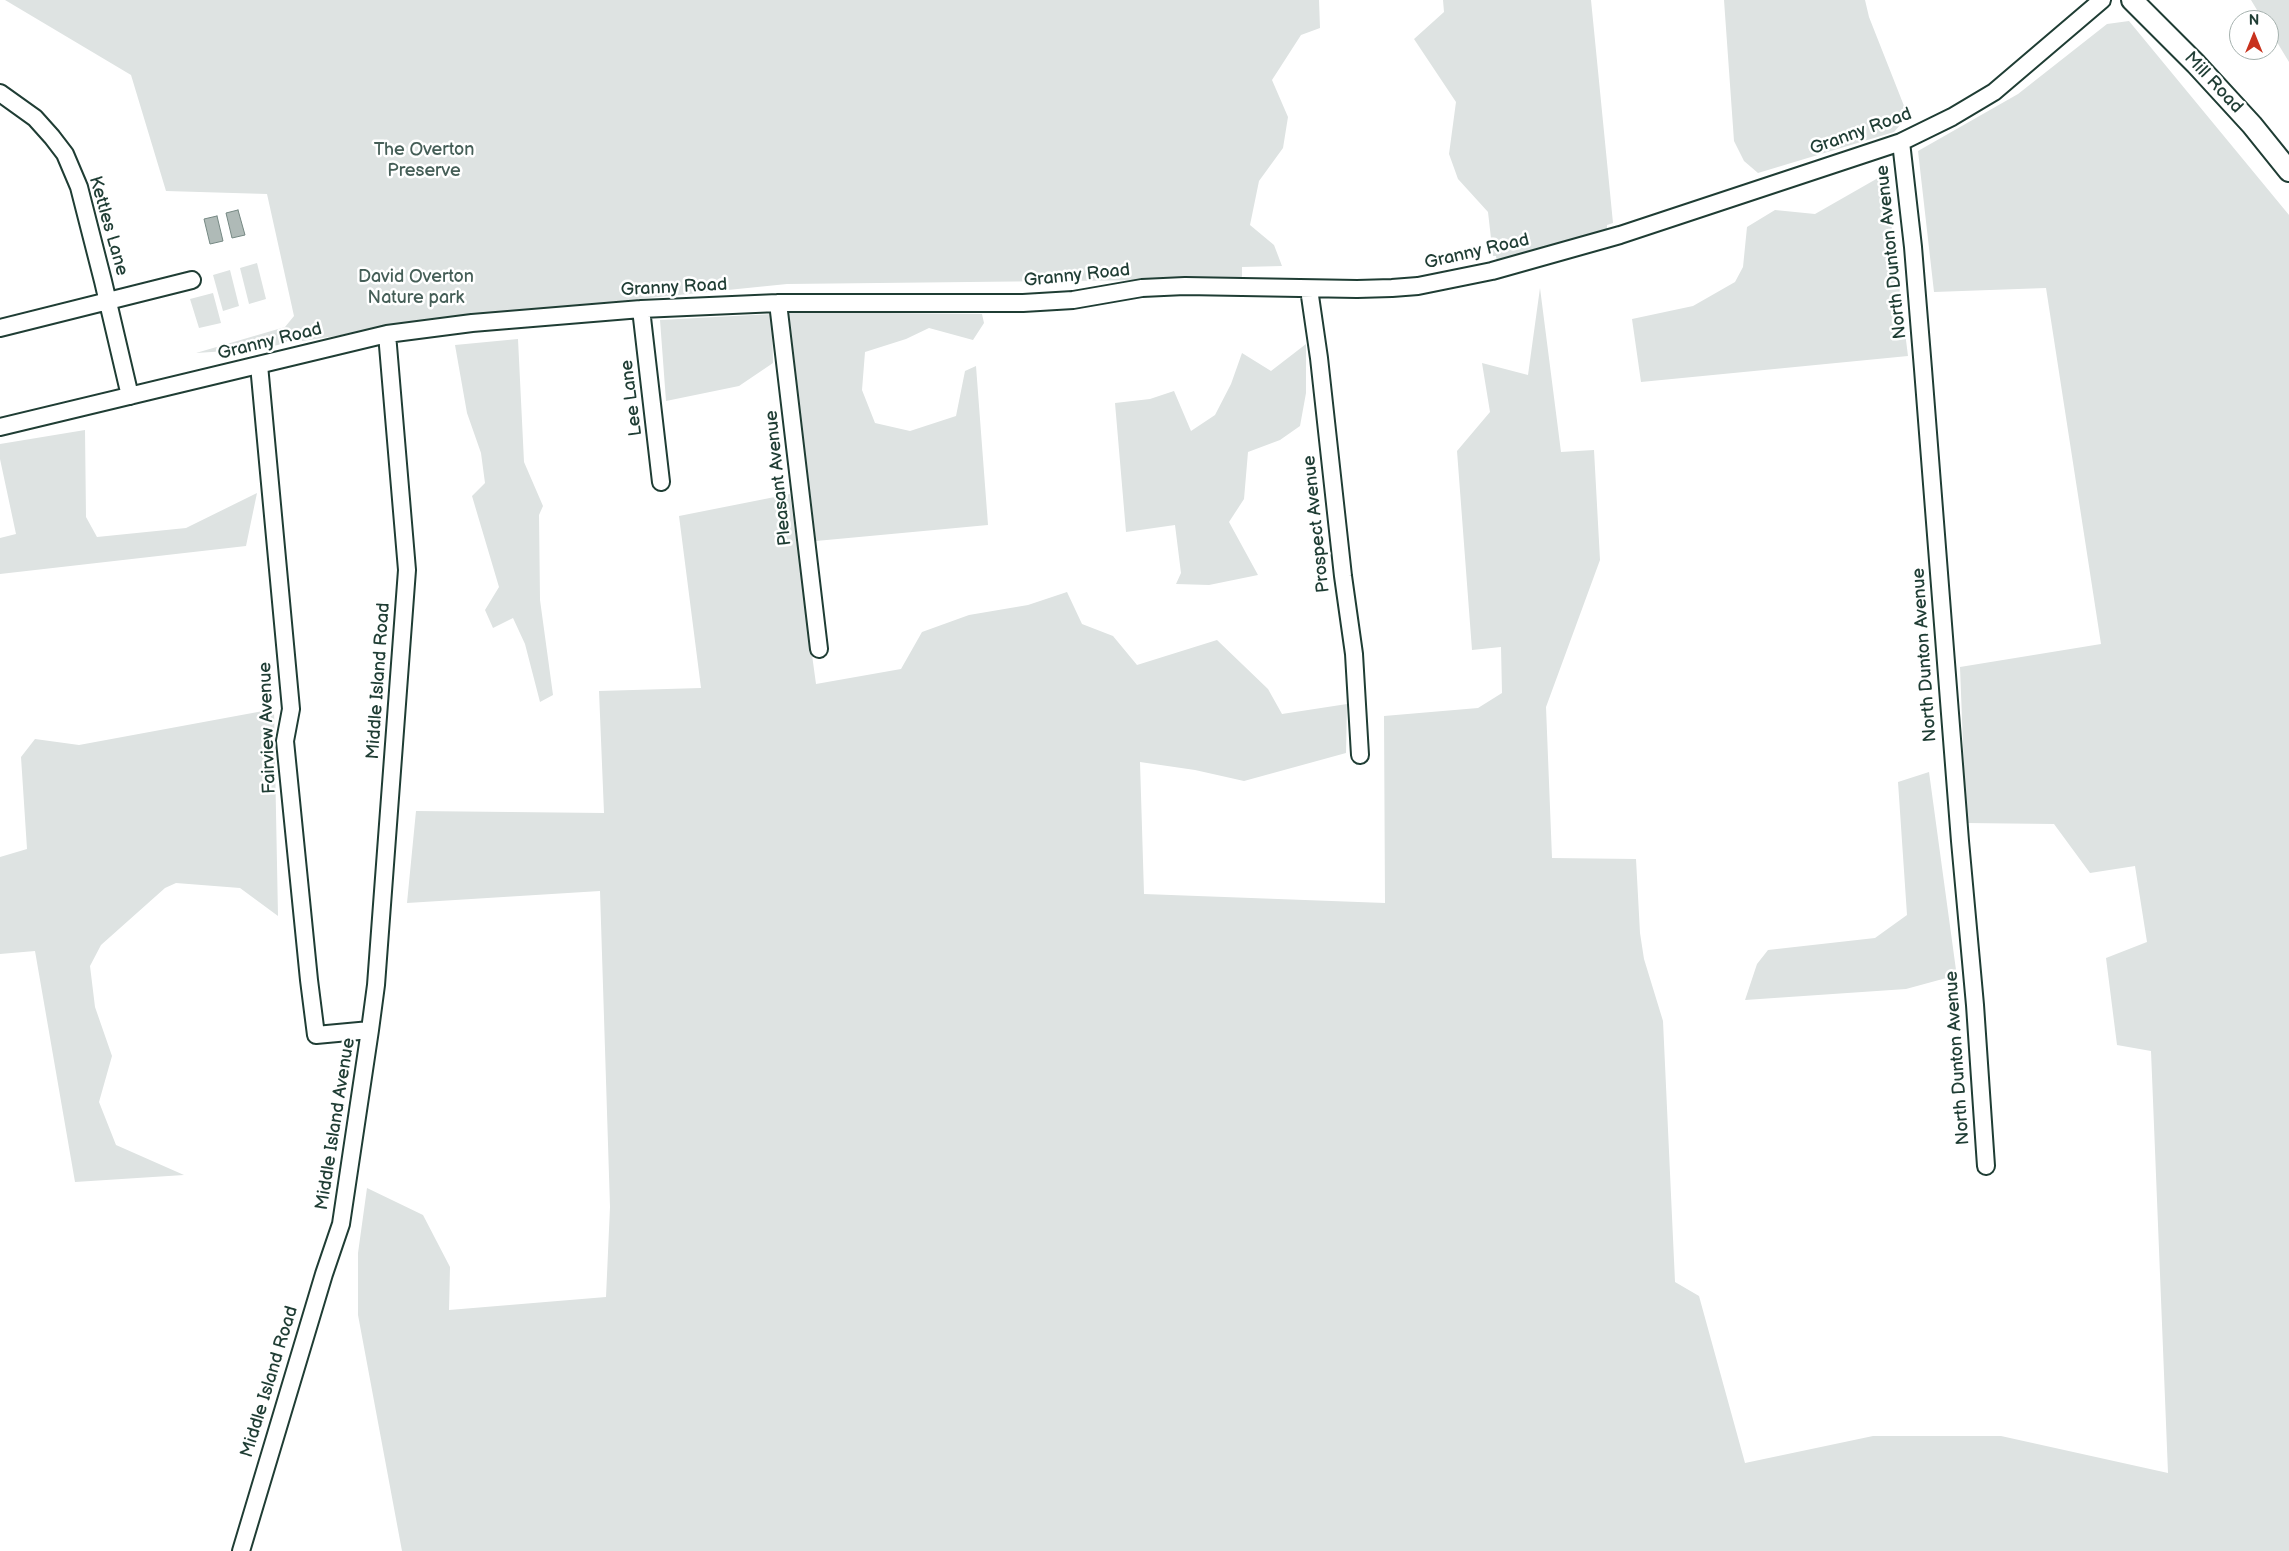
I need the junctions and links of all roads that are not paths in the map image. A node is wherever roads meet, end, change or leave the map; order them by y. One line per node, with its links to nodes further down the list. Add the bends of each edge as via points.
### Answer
1 (2102, 0): 4 (street, Granny Road, via 1994,92)
2 (2132, 0): 5 (main road, Mill Road, via 2202,70)
3 (0, 93): 8 (street, Kettles Lane, via 35,118 65,154 79,187)
4 (1901, 142): 7 (street, Granny Road, via 1620,234 1492,271 1418,286); 20 (street, North Dunton Avenue, via 1913,247 1976,1004)
5 (2289, 171)
6 (192, 280): 8 (street)
7 (1309, 289): 9 (street, Granny Road, via 1142,288 1073,300 1023,303); 18 (street, Prospect Avenue, via 1354,654)
8 (107, 300): 11 (street); 14 (street, Kettles Lane)
9 (778, 303): 10 (street, Granny Road); 17 (street, Pleasant Avenue)
10 (641, 309): 12 (street, Granny Road, via 472,323); 16 (street, Lee Lane)
11 (0, 328)
12 (387, 334): 13 (street, Granny Road); 19 (street, Middle Island Road, via 407,570)
13 (259, 365): 14 (street, Granny Road); 19 (street, Fairview Avenue, via 291,709 285,741 316,1035)
14 (130, 396): 15 (street, Granny Road)
15 (0, 427)
16 (661, 482)
17 (820, 649)
18 (1360, 756)
19 (370, 1030): 21 (street, Middle Island Avenue)
20 (1986, 1166)
21 (341, 1224): 22 (street, Middle Island Road)
22 (241, 1551)

